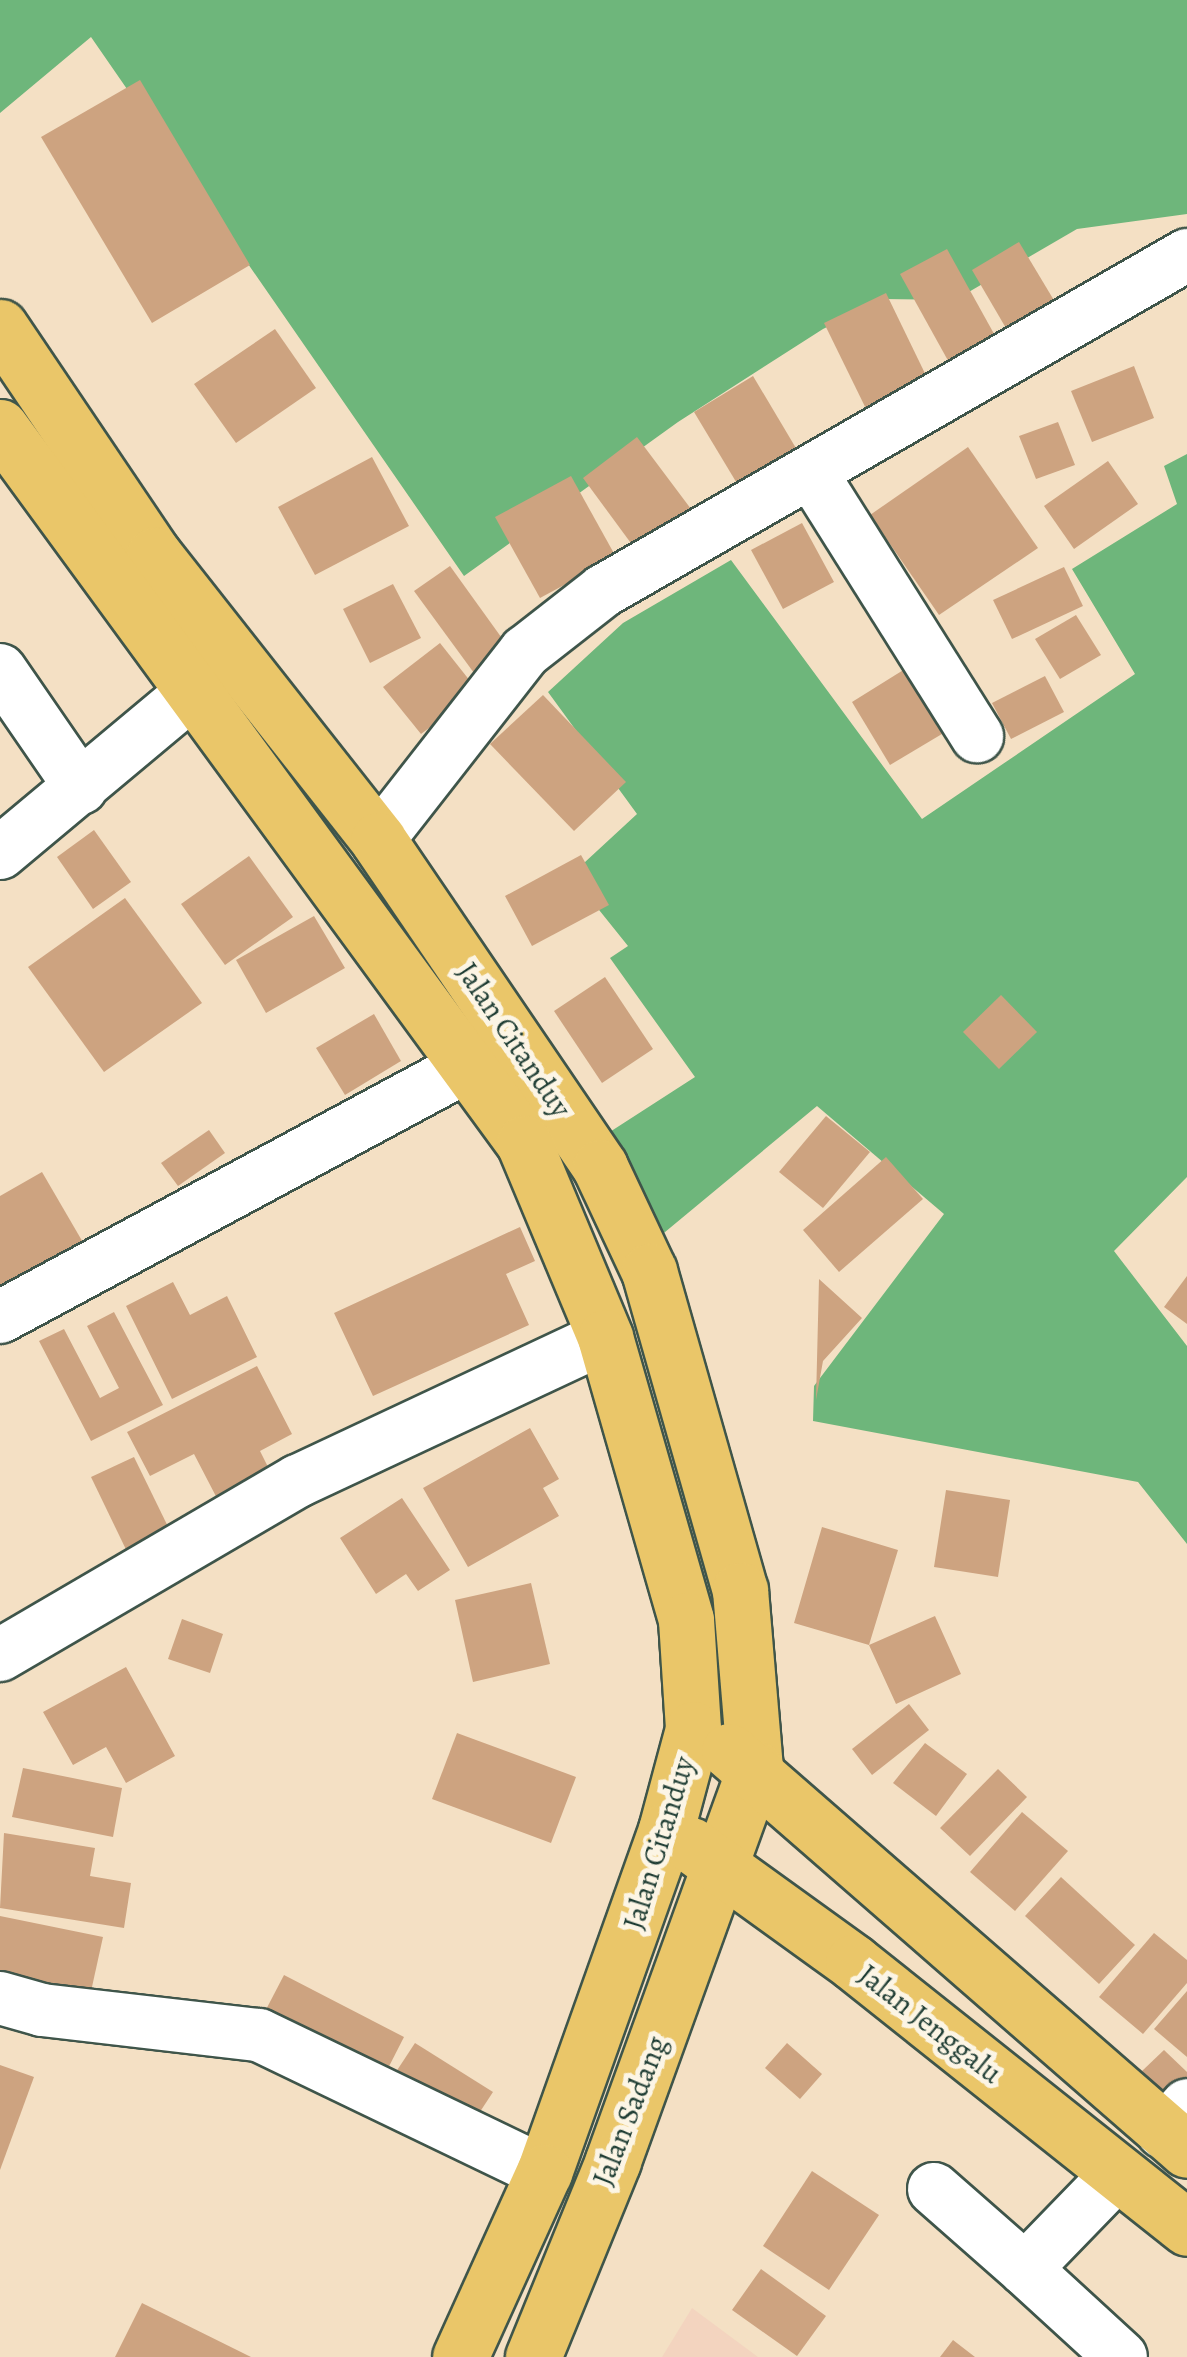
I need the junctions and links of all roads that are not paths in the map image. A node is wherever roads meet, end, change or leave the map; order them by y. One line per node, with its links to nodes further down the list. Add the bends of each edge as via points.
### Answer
1 (1187, 255): 4 (street)
2 (0, 327): 9 (main road, Jalan Citanduy, via 154,555)
3 (0, 427): 6 (main road, Jalan Citanduy)
4 (812, 474): 7 (street); 9 (street, via 603,591 525,652)
5 (0, 670): 8 (street)
6 (194, 691): 8 (street); 11 (main road, Jalan Citanduy)
7 (977, 736)
8 (82, 788): 10 (street)
9 (378, 840): 16 (main road, Jalan Citanduy, via 600,1168 650,1270 740,1590)
10 (0, 852)
11 (469, 1066): 12 (street); 13 (main road, Jalan Citanduy, via 524,1143)
12 (0, 1317)
13 (605, 1337): 14 (street, via 298,1482); 15 (main road, Jalan Citanduy, via 686,1620)
14 (0, 1655)
15 (693, 1728): 16 (main road); 17 (main road, Jalan Citanduy)
16 (755, 1768): 18 (main road, Jalan Citanduy); 20 (main road)
17 (666, 1830): 18 (main road, Jalan Jenggalu); 21 (main road, Jalan Citanduy)
18 (722, 1864): 22 (main road, Jalan Jenggalu); 27 (main road, Jalan Sadang)
19 (0, 1998): 21 (street, via 42,2010 260,2035)
20 (1179, 2129)
21 (544, 2172): 26 (main road, Jalan Citanduy)
22 (1118, 2174): 24 (main road, Jalan Jenggalu); 25 (street)
23 (934, 2189): 25 (street)
24 (1187, 2228)
25 (1025, 2269): 28 (street)
26 (460, 2357)
27 (533, 2357)
28 (1121, 2357)

